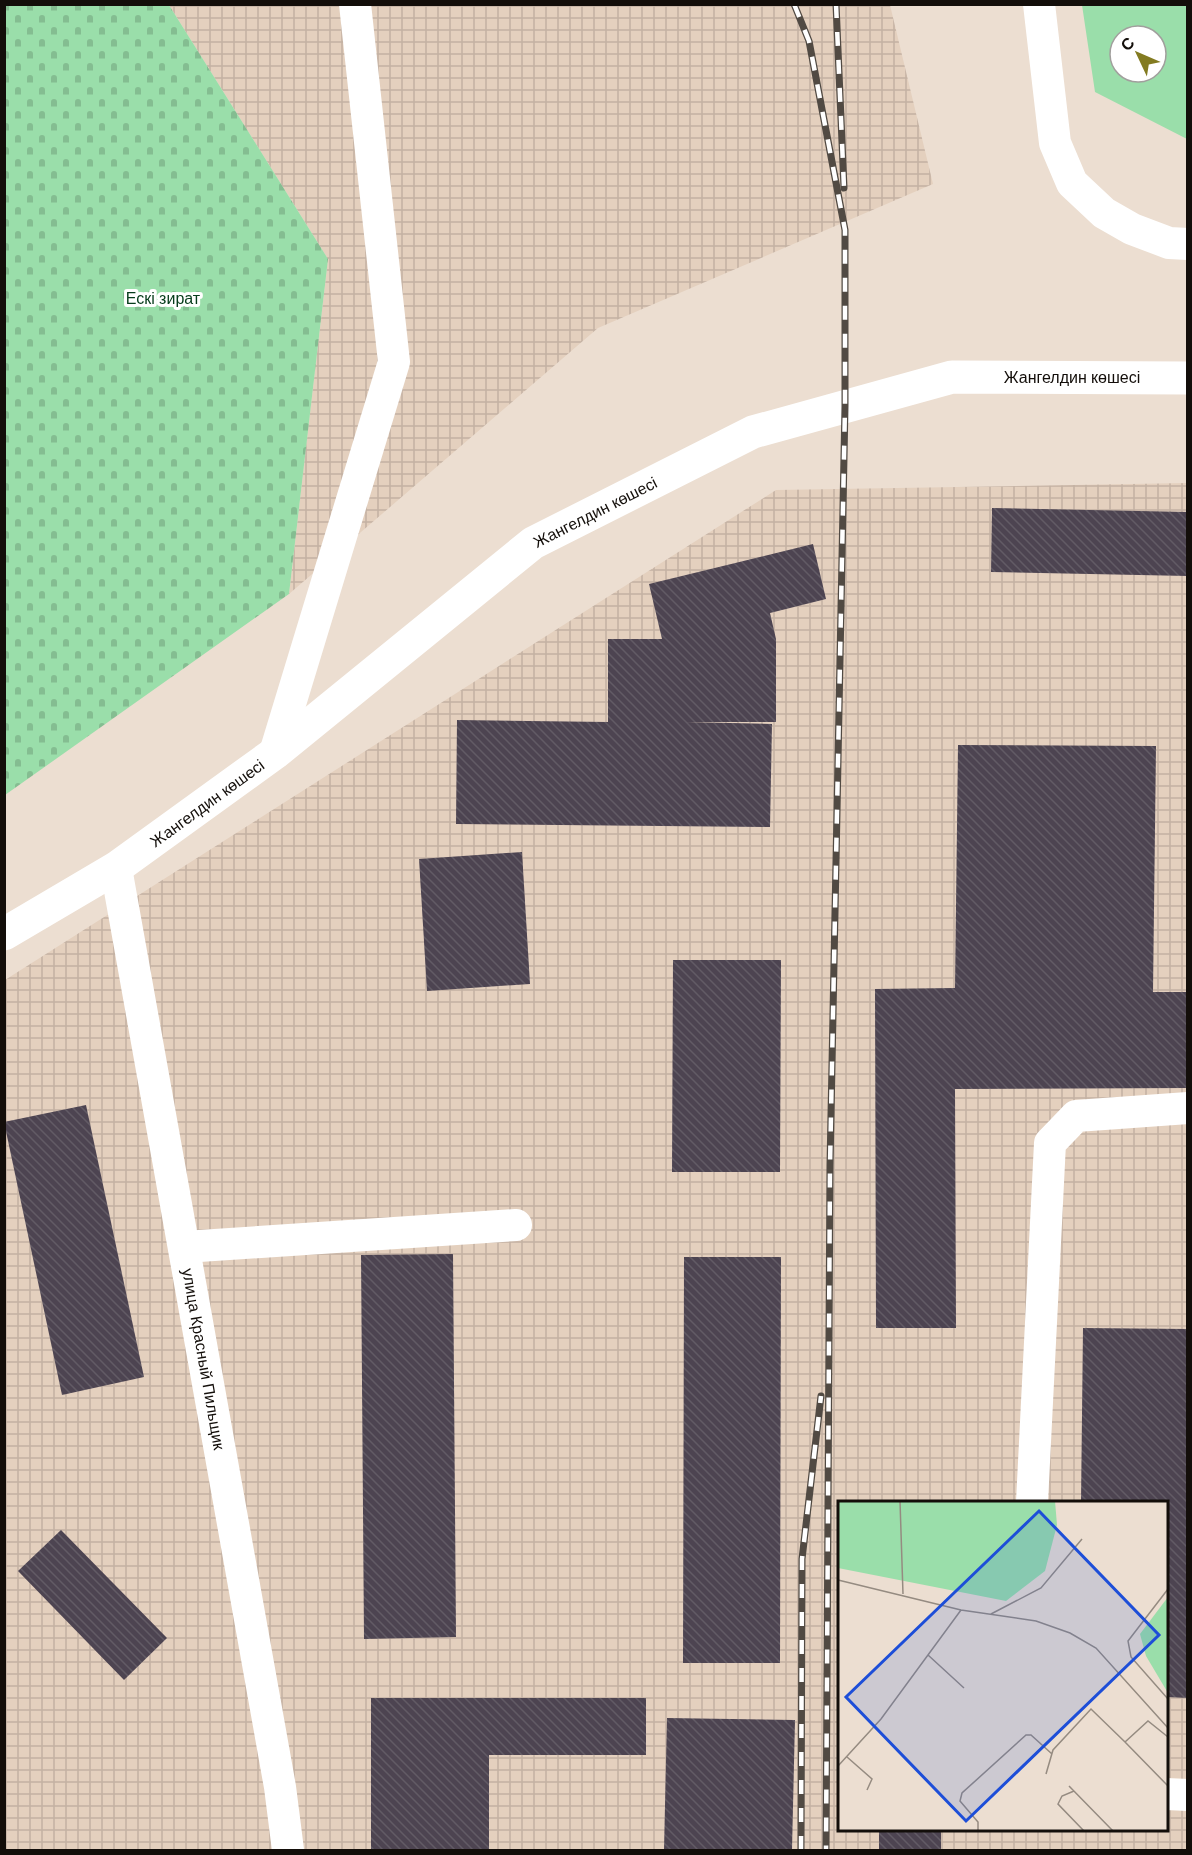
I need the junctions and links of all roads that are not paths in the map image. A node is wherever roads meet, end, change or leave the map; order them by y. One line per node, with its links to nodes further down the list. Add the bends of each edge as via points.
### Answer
1 (355, 4): 5 (street, via 394,362)
2 (1039, 4): 3 (street, via 1054,143 1072,183 1104,213 1132,229 1169,243)
3 (1188, 244)
4 (1188, 378): 5 (highway, Жангелдин көшесі, via 952,377 753,432 533,543)
5 (275, 753): 6 (highway, Жангелдин көшесі)
6 (116, 868): 7 (highway, Жангелдин көшесі); 10 (street, улица Красный Пильщик)
7 (4, 934)
8 (1188, 1107): 11 (street, via 1076,1116 1050,1143)
9 (516, 1226): 10 (street)
10 (184, 1247): 14 (street, улица Красный Пильщик)
11 (1032, 1501)
12 (1168, 1794): 13 (street)
13 (1188, 1795)
14 (288, 1851)

